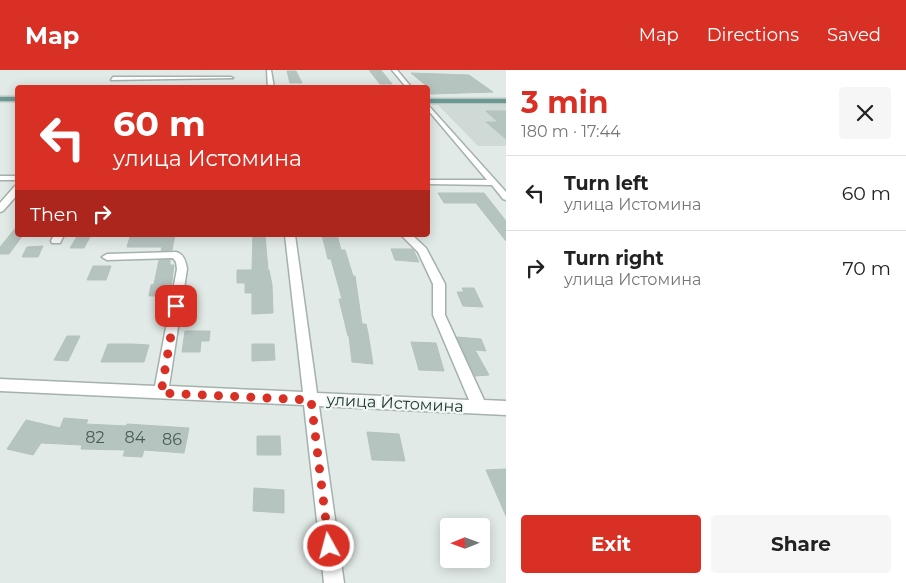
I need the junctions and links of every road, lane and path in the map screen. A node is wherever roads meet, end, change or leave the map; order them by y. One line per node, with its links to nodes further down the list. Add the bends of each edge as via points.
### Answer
1 (171, 70): 4 (street)
2 (270, 70): 7 (street)
3 (394, 70): 8 (street)
4 (167, 78): 5 (street); 6 (street)
5 (231, 78)
6 (112, 79)
7 (271, 85)
8 (407, 85)
9 (0, 99): 10 (main road)
10 (15, 99)
11 (430, 101): 12 (main road)
12 (506, 101)
13 (430, 109): 17 (street)
14 (0, 178): 15 (street)
15 (15, 178)
16 (430, 182): 17 (street)
17 (494, 183): 19 (street)
18 (15, 192): 20 (street)
19 (506, 196)
20 (0, 209)
21 (290, 237): 26 (street)
22 (408, 237): 27 (street, улица Истомина, via 422,250 438,284 439,314)
23 (107, 257): 25 (street, via 176,256 181,261)
24 (0, 385): 25 (street, улица Истомина)
25 (161, 393): 26 (street, улица Истомина)
26 (311, 400): 27 (street, улица Истомина); 29 (street)
27 (480, 407): 28 (street, улица Истомина)
28 (506, 408)
29 (334, 583)

